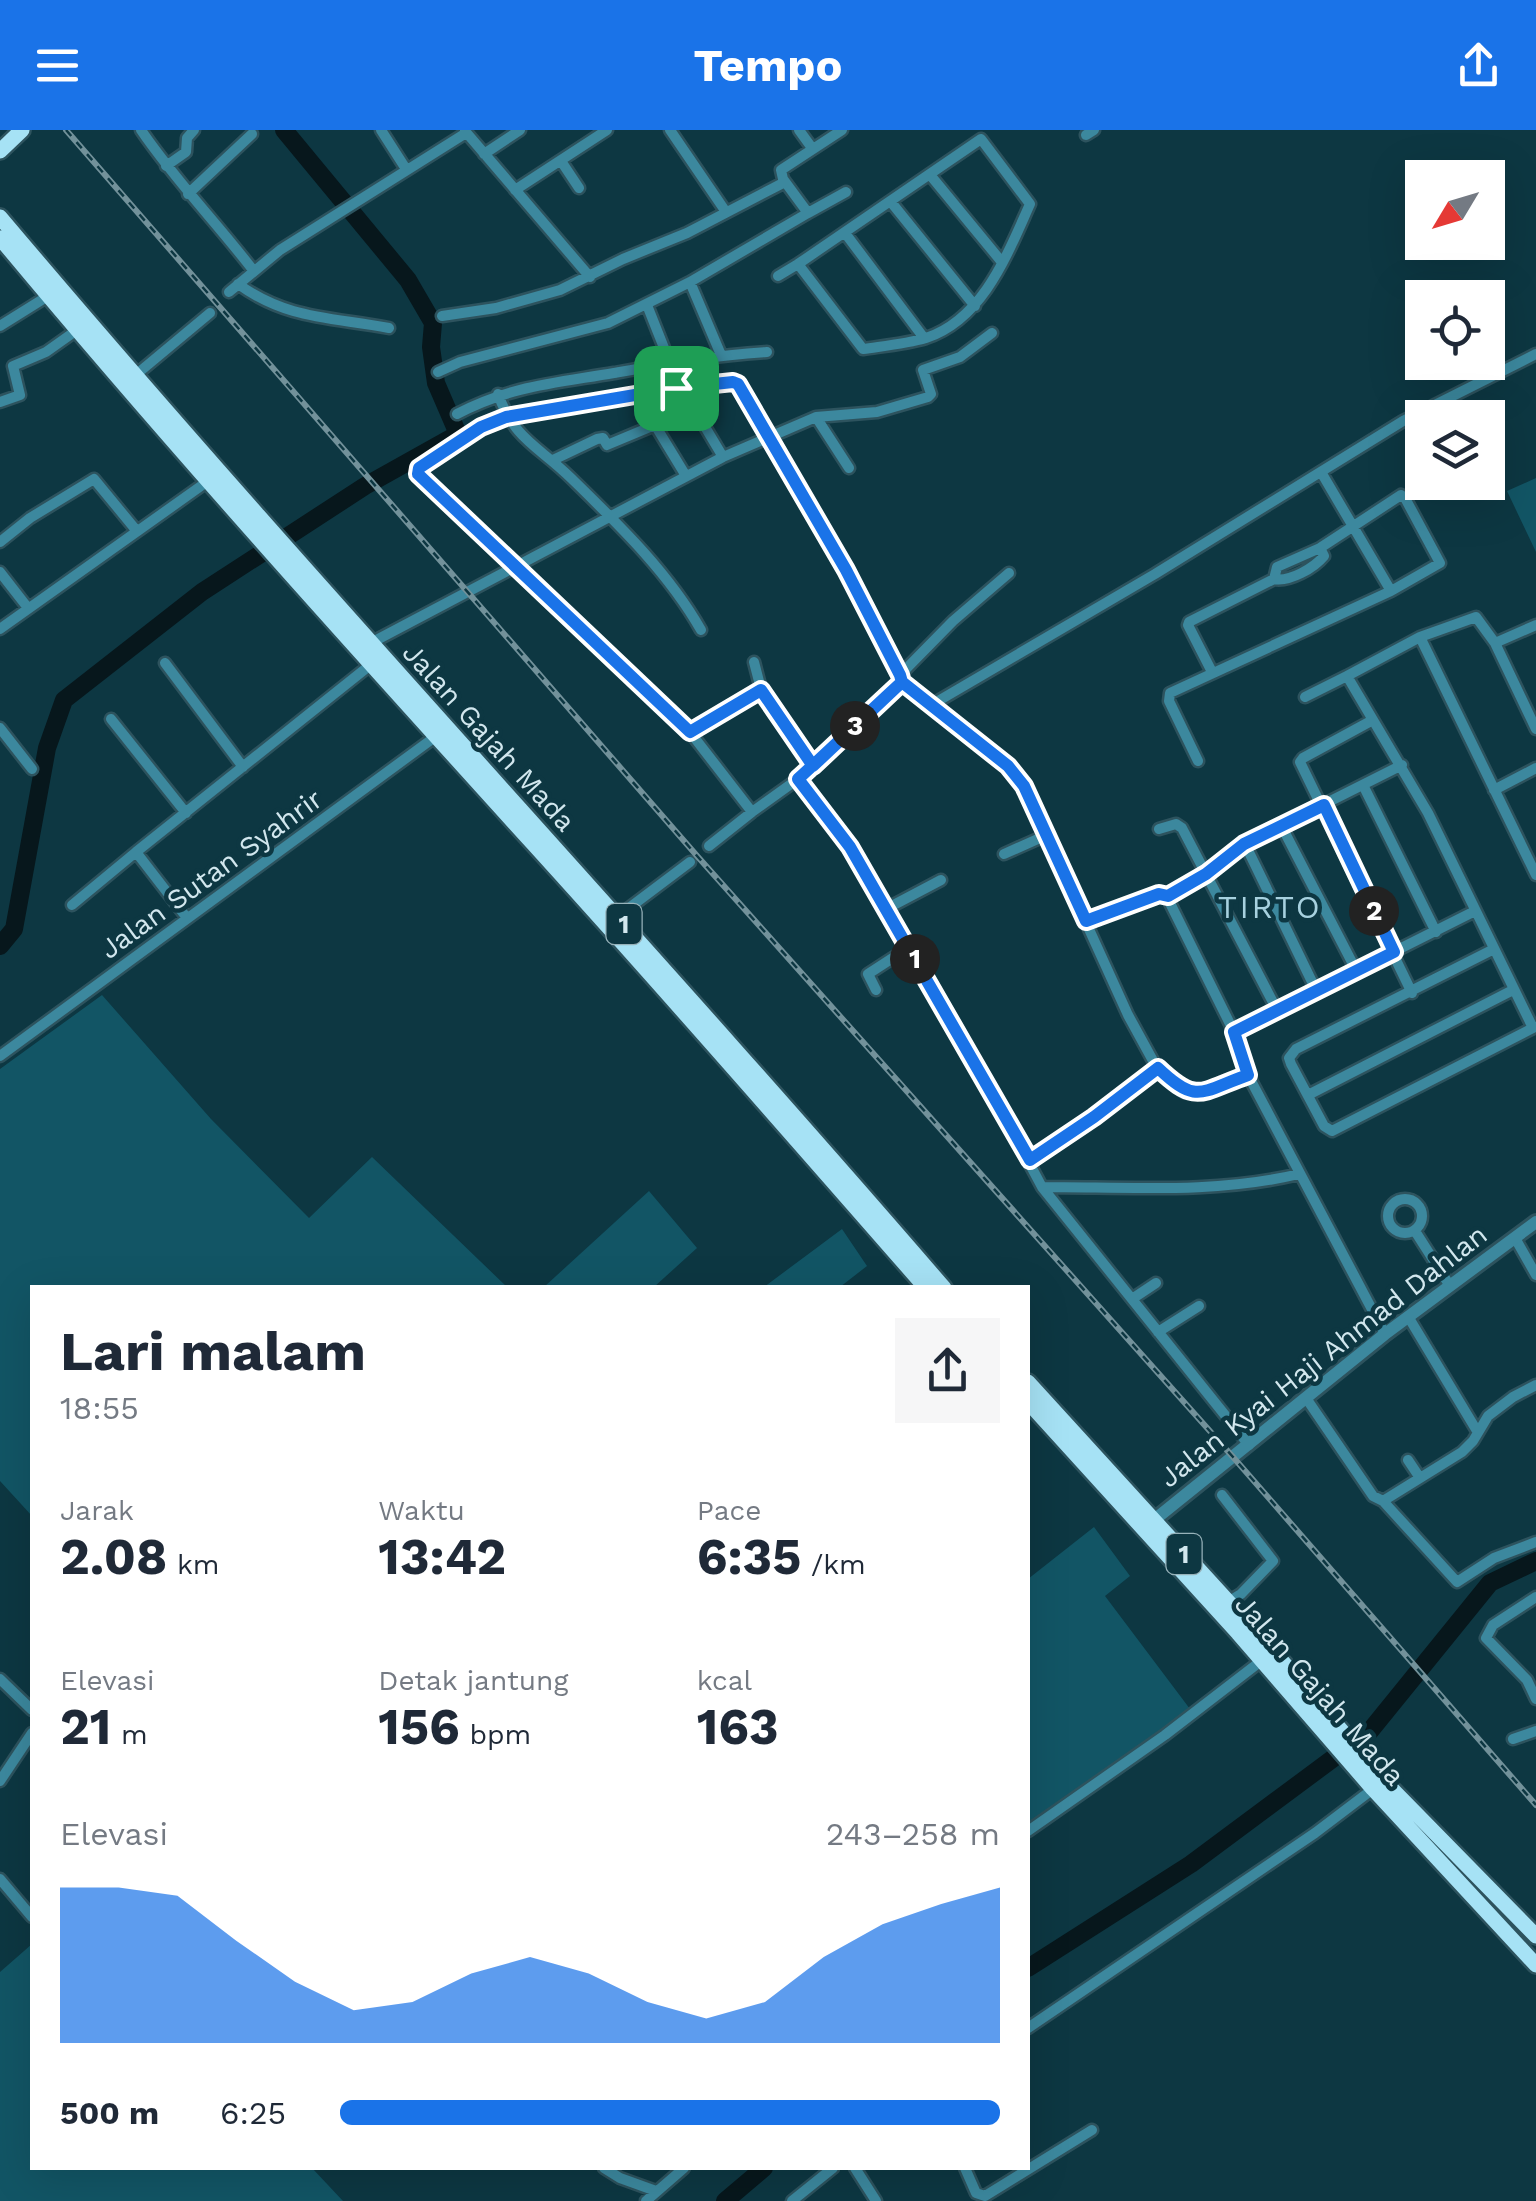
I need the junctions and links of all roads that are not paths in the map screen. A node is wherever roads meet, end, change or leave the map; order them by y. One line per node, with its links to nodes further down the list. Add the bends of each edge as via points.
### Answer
1 (22, 130): 14 (highway)
2 (140, 130): 17 (street)
3 (194, 130): 17 (street, via 186,152)
4 (380, 130): 18 (street)
5 (520, 130): 15 (street)
6 (607, 130): 16 (street)
7 (670, 130): 26 (street)
8 (799, 130): 13 (street)
9 (842, 130): 13 (street)
10 (466, 131): 15 (street); 18 (street)
11 (252, 134): 24 (street)
12 (978, 134): 19 (street); 31 (street, via 1030,202)
13 (812, 148): 20 (street, via 784,166)
14 (0, 151)
15 (484, 154): 22 (street)
16 (561, 161): 21 (street); 22 (street)
17 (166, 166): 24 (street)
18 (406, 169): 33 (street)
19 (931, 176): 25 (street); 31 (street)
20 (784, 182): 26 (street); 27 (street)
21 (578, 188)
22 (515, 190): 35 (street)
23 (846, 192): 27 (street)
24 (188, 194): 33 (street)
25 (891, 202): 29 (street); 39 (street)
26 (726, 212): 35 (street)
27 (808, 213): 36 (street)
28 (0, 218): 52 (highway, Jalan Gajah Mada / 1)
29 (845, 233): 32 (street); 46 (street)
30 (0, 238): 37 (highway, Jalan Gajah Mada / 1)
31 (1001, 261): 39 (street)
32 (798, 264): 34 (street); 46 (street, via 863,349)
33 (254, 270): 43 (street, via 233,288 312,318)
34 (778, 276)
35 (590, 277): 41 (street, via 496,308)
36 (690, 282): 38 (street); 49 (street)
37 (48, 296): 42 (street); 44 (highway, Jalan Gajah Mada / 1)
38 (647, 306): 50 (street); 51 (street)
39 (975, 306): 46 (street)
40 (210, 313): 52 (street)
41 (442, 316)
42 (0, 326)
43 (390, 328)
44 (77, 330): 52 (highway, Jalan Gajah Mada / 1); 54 (street, via 14,366 20,395)
45 (992, 333): 57 (street, via 960,357 923,370 928,397 877,412)
46 (924, 338)
47 (767, 352): 49 (street)
48 (1536, 354): 63 (street, via 1403,421)
49 (721, 355): 50 (street)
50 (670, 363): 53 (street)
51 (438, 372)
52 (129, 381): 65 (highway, Jalan Gajah Mada / 1); 66 (highway, Jalan Gajah Mada / 1)
53 (499, 395): 55 (street); 56 (street)
54 (0, 402)
55 (457, 414)
56 (505, 416): 59 (street, via 733,382); 61 (street); 71 (street, via 418,471)
57 (816, 417): 59 (street); 62 (street)
58 (655, 425): 60 (street, via 696,410); 61 (street, via 607,444 601,438); 64 (street)
59 (771, 436): 60 (street); 86 (street)
60 (723, 456): 64 (street)
61 (553, 460): 67 (street)
62 (849, 468)
63 (1321, 472): 68 (street); 89 (street)
64 (686, 476): 67 (street)
65 (208, 480): 66 (highway, Jalan Gajah Mada / 1); 69 (street)
66 (245, 512): 81 (highway, Jalan Gajah Mada / 1)
67 (609, 515): 71 (street); 78 (street, via 669,580)
68 (1351, 524): 74 (street); 74 (street, via 1395,496 1406,498 1440,563); 84 (street, via 1320,548 1324,556 1317,563 1188,624)
69 (136, 530): 70 (street, via 94,479); 75 (street)
70 (0, 542)
71 (513, 567): 81 (street); 95 (street)
72 (0, 572): 75 (street)
73 (1010, 572): 86 (street)
74 (1391, 590): 84 (street)
75 (28, 608): 77 (street)
76 (1536, 625): 80 (street)
77 (0, 629)
78 (701, 630)
79 (1420, 638): 80 (street, via 1476,616); 85 (street); 104 (street)
80 (1494, 643): 93 (street)
81 (370, 653): 94 (highway, Jalan Gajah Mada / 1); 99 (street)
82 (754, 662): 87 (street)
83 (165, 663): 99 (street)
84 (1212, 672): 96 (street, via 1168,696)
85 (1347, 676): 88 (street); 91 (street)
86 (901, 678): 89 (street); 98 (street)
87 (761, 690): 95 (street); 98 (street)
88 (1306, 697)
89 (933, 704): 110 (street, via 1008,766)
90 (111, 719): 107 (street)
91 (1371, 721): 97 (street); 105 (street, via 1300,762)
92 (0, 728): 101 (street)
93 (1536, 729)
94 (442, 732): 123 (highway, Jalan Gajah Mada / 1); 124 (street, Jalan Sutan Syahrir); 151 (highway, Jalan Gajah Mada / 1)
95 (690, 732): 106 (street)
96 (1198, 761)
97 (1402, 765): 103 (street); 122 (street)
98 (813, 766): 102 (street)
99 (244, 767): 107 (street)
100 (1536, 768): 104 (street)
101 (32, 769)
102 (798, 779): 106 (street); 121 (street, via 850,847)
103 (1363, 786): 105 (street); 126 (street)
104 (1494, 790): 117 (street)
105 (1324, 805): 108 (street); 129 (street)
106 (752, 812): 112 (street)
107 (186, 814): 113 (street)
108 (1282, 826): 111 (street); 130 (street)
109 (1159, 828): 116 (street, via 1179,825)
110 (1049, 834): 114 (street); 125 (street)
111 (1244, 844): 116 (street); 132 (street)
112 (710, 846)
113 (136, 852): 120 (street); 124 (street)
114 (1004, 854)
115 (690, 862): 123 (street)
116 (1206, 874): 119 (street); 135 (street)
117 (1536, 875)
118 (942, 880): 121 (street)
119 (1168, 896): 125 (street); 137 (street)
120 (72, 906)
121 (886, 910): 127 (street)
122 (1475, 910): 126 (street); 128 (street)
123 (618, 917): 152 (highway, Jalan Gajah Mada / 1)
124 (187, 918): 139 (street, Jalan Sutan Syahrir)
125 (1086, 921): 140 (street)
126 (1436, 932): 129 (street)
127 (908, 948): 131 (street, via 868,974); 143 (street)
128 (1494, 949): 133 (street); 134 (street)
129 (1394, 952): 130 (street); 134 (street)
130 (1356, 970): 132 (street)
131 (876, 990)
132 (1316, 990): 135 (street)
133 (1513, 990): 136 (street); 142 (street)
134 (1412, 993): 142 (street, via 1296,1049 1289,1058)
135 (1277, 1010): 137 (street)
136 (1534, 1028): 142 (street, via 1332,1131)
137 (1234, 1032): 141 (street)
138 (0, 1039): 139 (street)
139 (4, 1053)
140 (1158, 1068): 141 (street, via 1184,1092); 143 (street)
141 (1248, 1075): 144 (street)
142 (1308, 1094)
143 (1030, 1160): 145 (street)
144 (1300, 1174): 145 (street, via 1219,1186); 158 (street)
145 (1042, 1188): 154 (street)
146 (1536, 1222): 148 (street, Jalan Kyai Haji Ahmad Dahlan)
147 (1415, 1231): 153 (street)
148 (1515, 1238): 149 (street); 153 (street, Jalan Kyai Haji Ahmad Dahlan)
149 (1536, 1275)
150 (1156, 1283): 154 (street)
151 (923, 1285)
152 (941, 1285)
153 (1450, 1286): 156 (street, Jalan Kyai Haji Ahmad Dahlan)
154 (1132, 1299): 157 (street)
155 (1199, 1306): 157 (street)
156 (1408, 1318): 158 (street, Jalan Kyai Haji Ahmad Dahlan); 163 (street)
157 (1158, 1332): 165 (street)
158 (1385, 1334): 161 (street, Jalan Kyai Haji Ahmad Dahlan)
159 (1536, 1384): 163 (street, via 1499,1407)
160 (1030, 1385): 164 (highway, Jalan Gajah Mada / 1)
161 (1306, 1398): 165 (street, Jalan Kyai Haji Ahmad Dahlan); 169 (street, via 1373,1496)
162 (1030, 1404): 164 (highway, Jalan Gajah Mada / 1)
163 (1477, 1431): 167 (street, via 1462,1452)
164 (1074, 1444): 170 (highway, Jalan Gajah Mada / 1)
165 (1250, 1445): 170 (street, Jalan Kyai Haji Ahmad Dahlan)
166 (1408, 1460): 167 (street)
167 (1420, 1478): 169 (street)
168 (1222, 1495): 173 (street, via 1273,1561)
169 (1383, 1501): 171 (street, via 1457,1582)
170 (1148, 1525): 173 (highway, Jalan Gajah Mada / 1); 174 (highway, Jalan Gajah Mada / 1)
171 (1536, 1542)
172 (1536, 1597): 176 (street, via 1493,1625 1486,1638 1527,1680)
173 (1228, 1602): 179 (highway, Jalan Gajah Mada / 1)
174 (1261, 1661): 179 (highway, Jalan Gajah Mada / 1); 185 (street)
175 (0, 1679): 177 (street)
176 (1536, 1699)
177 (30, 1708)
178 (1536, 1731): 181 (street)
179 (1333, 1732): 182 (highway, Jalan Gajah Mada / 1)
180 (30, 1736): 183 (street)
181 (1513, 1739)
182 (1364, 1767): 184 (highway, Jalan Gajah Mada / 1); 188 (highway, Jalan Gajah Mada / 1)
183 (0, 1781)
184 (1373, 1788): 189 (highway, Jalan Gajah Mada / 1); 190 (street)
185 (1030, 1830)
186 (0, 1878): 187 (street)
187 (30, 1915)
188 (1536, 1936)
189 (1536, 1965)
190 (1030, 2027)
191 (1092, 2130): 192 (street)
192 (1030, 2169)
193 (607, 2170): 199 (street)
194 (682, 2170): 199 (street)
195 (831, 2170): 201 (street)
196 (856, 2170): 202 (street)
197 (966, 2170): 198 (street, via 976,2193 986,2196)
198 (1028, 2170)
199 (656, 2192): 200 (street)
200 (646, 2201)
201 (792, 2201)
202 (876, 2201)

